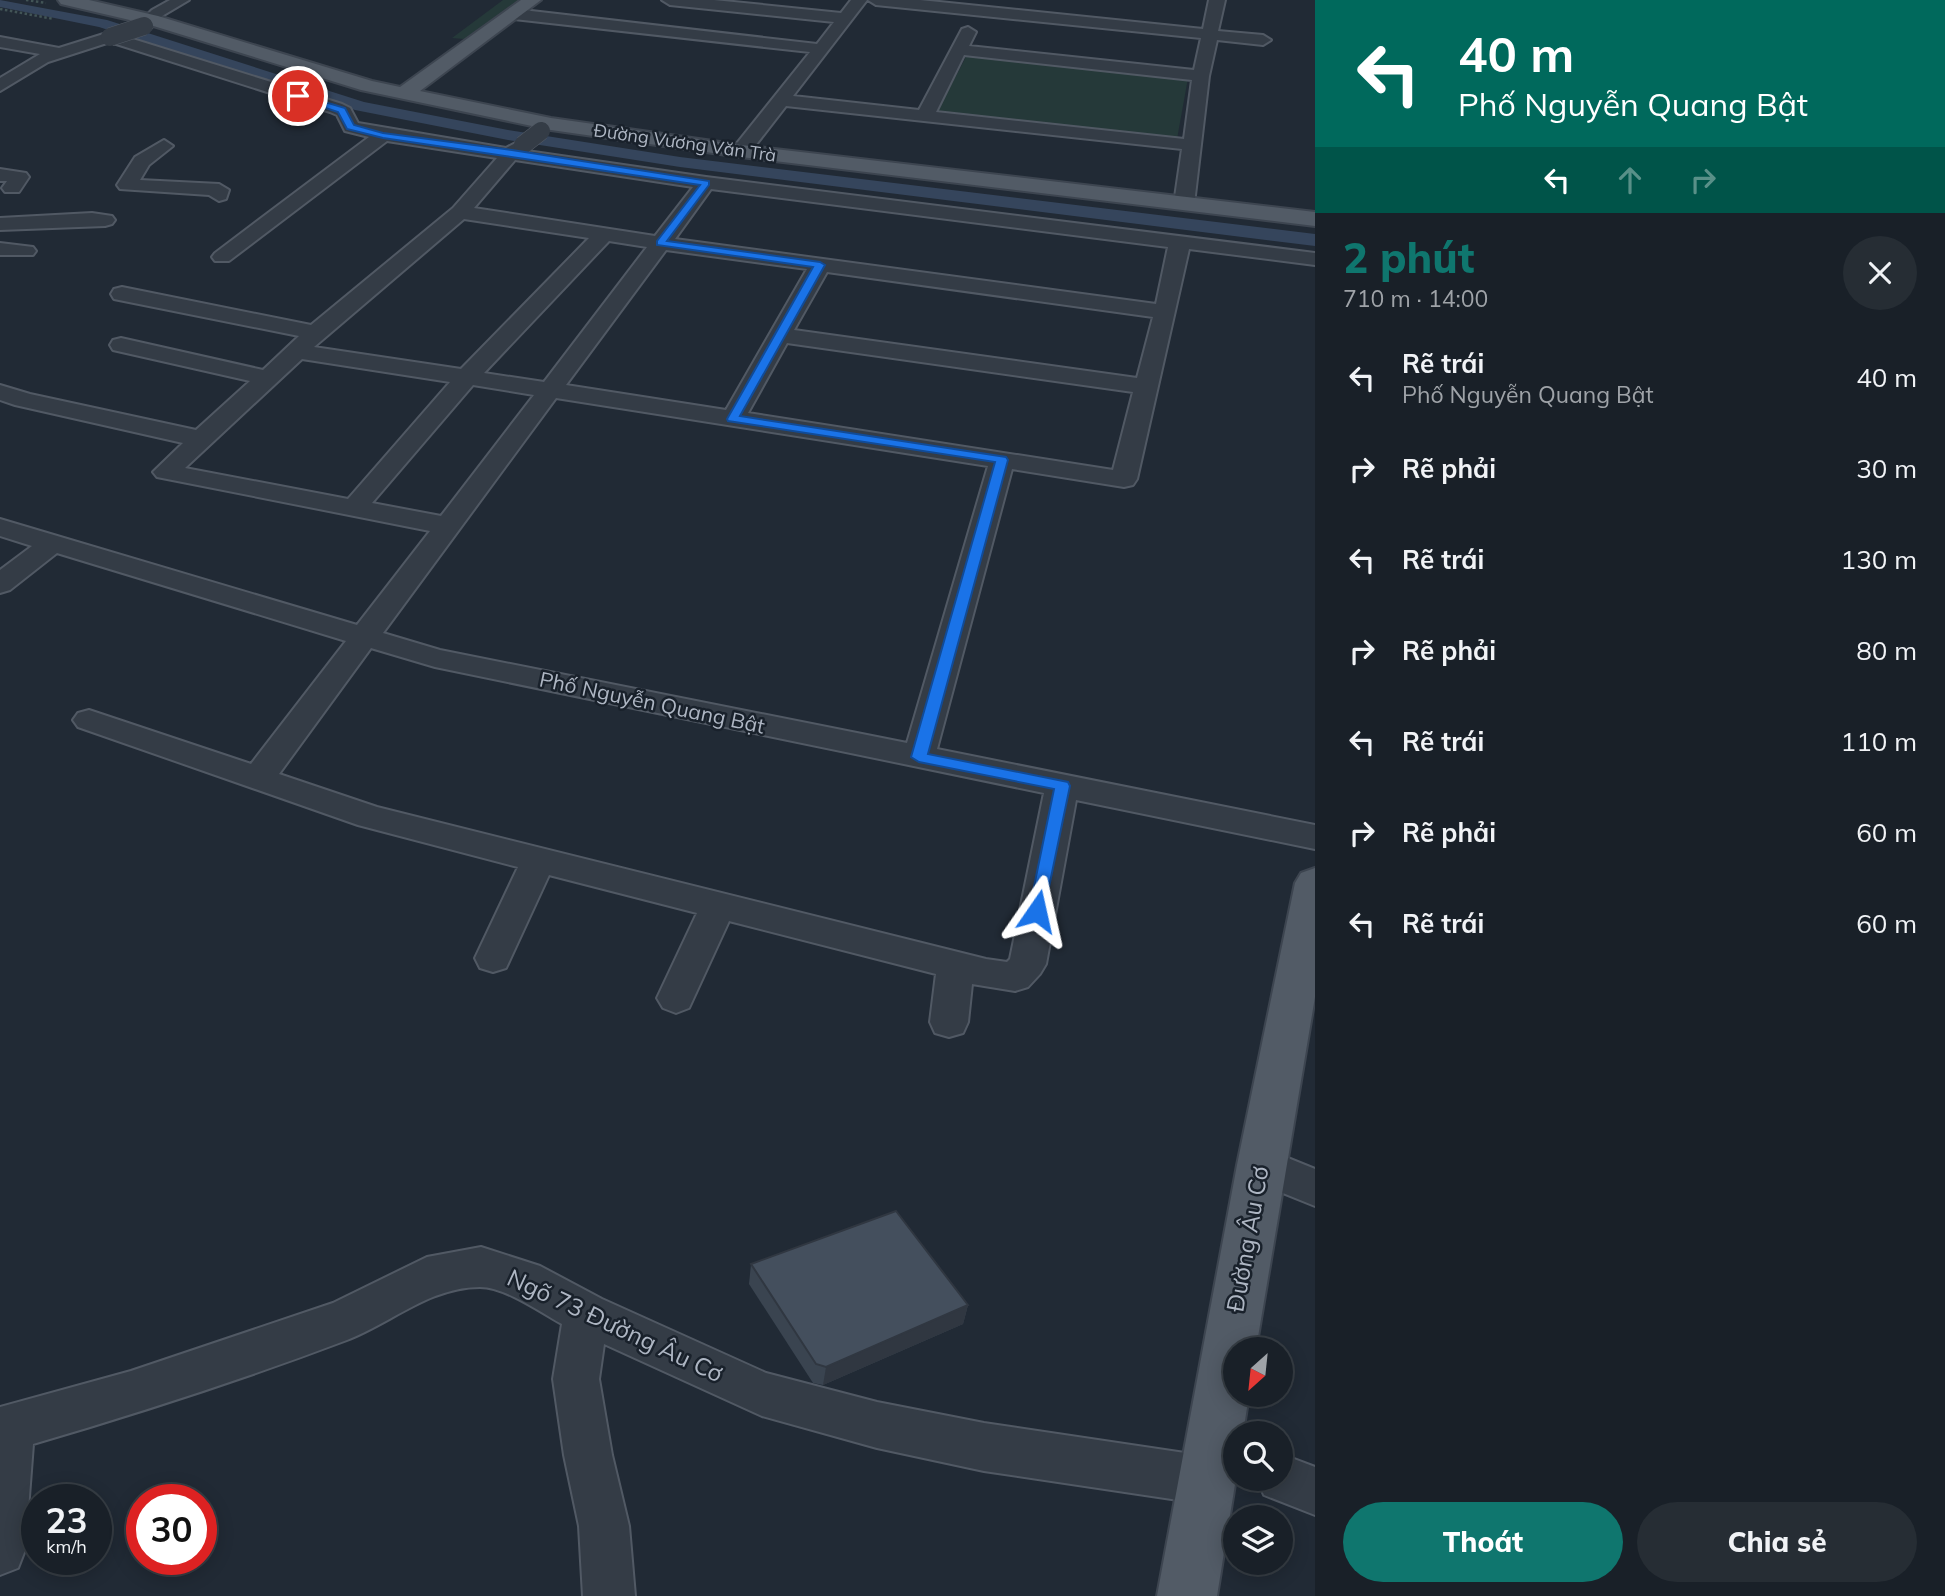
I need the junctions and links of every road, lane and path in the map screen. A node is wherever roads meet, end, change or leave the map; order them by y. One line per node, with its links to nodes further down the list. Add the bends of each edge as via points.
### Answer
1 (67, 0): 11 (main road, Đường Vương Văn Trà)
2 (181, 0): 11 (street)
3 (532, 0): 9 (main road)
4 (670, 0): 10 (street)
5 (859, 0): 10 (street)
6 (876, 0): 8 (street)
7 (1217, 0): 12 (street)
8 (979, 11): 12 (street); 19 (street)
9 (514, 14): 17 (main road); 18 (street)
10 (843, 19): 18 (street)
11 (148, 23): 13 (street, bridge); 24 (main road, Đường Vương Văn Trà)
12 (1209, 34): 14 (street); 22 (street)
13 (110, 37): 20 (street); 28 (street, via 336,108 344,112 351,127)
14 (1264, 40)
15 (0, 42): 20 (street)
16 (446, 43): 17 (main road)
17 (470, 46): 25 (main road)
18 (822, 49): 26 (street)
19 (959, 50): 22 (street); 27 (street)
20 (59, 53): 23 (street, via 27,66)
21 (388, 73): 24 (main road)
22 (1201, 76): 30 (street)
23 (0, 85)
24 (368, 86): 25 (main road, Đường Vương Văn Trà)
25 (403, 94): 29 (main road, Đường Vương Văn Trà)
26 (783, 100): 27 (street); 32 (street)
27 (925, 116): 30 (street)
28 (383, 135): 29 (street); 45 (street)
29 (532, 138): 32 (main road, Đường Vương Văn Trà); 33 (street); 36 (street)
30 (1192, 145): 35 (street)
31 (164, 146): 34 (street, via 142,161 127,185 219,190)
32 (741, 151): 35 (main road, Đường Vương Văn Trà)
33 (706, 183): 41 (street); 42 (street)
34 (219, 195)
35 (1184, 204): 37 (main road, Đường Vương Văn Trà)
36 (460, 212): 40 (street); 50 (street)
37 (1315, 219)
38 (105, 220): 39 (street)
39 (0, 224)
40 (604, 234): 42 (street); 55 (street)
41 (1180, 241): 46 (street); 49 (street)
42 (661, 243): 47 (street); 57 (street)
43 (0, 249): 44 (street)
44 (26, 251)
45 (222, 257)
46 (1315, 259)
47 (820, 265): 49 (street); 51 (street)
48 (122, 294): 50 (street)
49 (1165, 312): 56 (street)
50 (316, 333): 53 (street)
51 (779, 335): 56 (street); 59 (street)
52 (121, 345): 54 (street)
53 (297, 351): 54 (street); 55 (street)
54 (268, 377): 60 (street)
55 (467, 377): 57 (street); 62 (street)
56 (1147, 387): 61 (street, via 1124,479)
57 (550, 390): 59 (street); 63 (street)
58 (0, 392): 60 (street)
59 (733, 419): 61 (street)
60 (201, 439): 62 (street, via 166,472)
61 (1002, 460): 69 (street)
62 (356, 506): 63 (street)
63 (448, 526): 67 (street)
64 (0, 527): 65 (street, Phố Nguyễn Quang Bật)
65 (53, 543): 66 (street); 67 (street, Phố Nguyễn Quang Bật)
66 (0, 584)
67 (364, 638): 69 (street, Phố Nguyễn Quang Bật, via 435,659); 70 (street)
68 (89, 720): 70 (street)
69 (919, 757): 71 (street, Phố Nguyễn Quang Bật)
70 (258, 778): 73 (street, via 370,817)
71 (1062, 786): 72 (street, Phố Nguyễn Quang Bật); 77 (street, via 1027,964 1014,977)
72 (1315, 837)
73 (538, 860): 75 (street); 76 (street)
74 (1315, 883): 80 (main road, Đường Âu Cơ)
75 (718, 905): 77 (street); 78 (street)
76 (493, 958)
77 (956, 965): 79 (street)
78 (676, 998)
79 (949, 1022)
80 (1261, 1165): 81 (street); 84 (main road, Đường Âu Cơ)
81 (1315, 1188)
82 (586, 1314): 83 (street, Ngõ 73 Đường Âu Cơ, via 524,1280 481,1267 427,1277 345,1320 131,1393); 84 (street, Ngõ 73 Đường Âu Cơ, via 762,1394 877,1425 984,1447); 88 (street, via 576,1379 604,1526)
83 (5, 1429): 87 (street)
84 (1217, 1464): 89 (main road, Đường Âu Cơ)
85 (1293, 1483): 86 (street)
86 (1315, 1491)
87 (0, 1550)
88 (609, 1596)
89 (1186, 1596)

